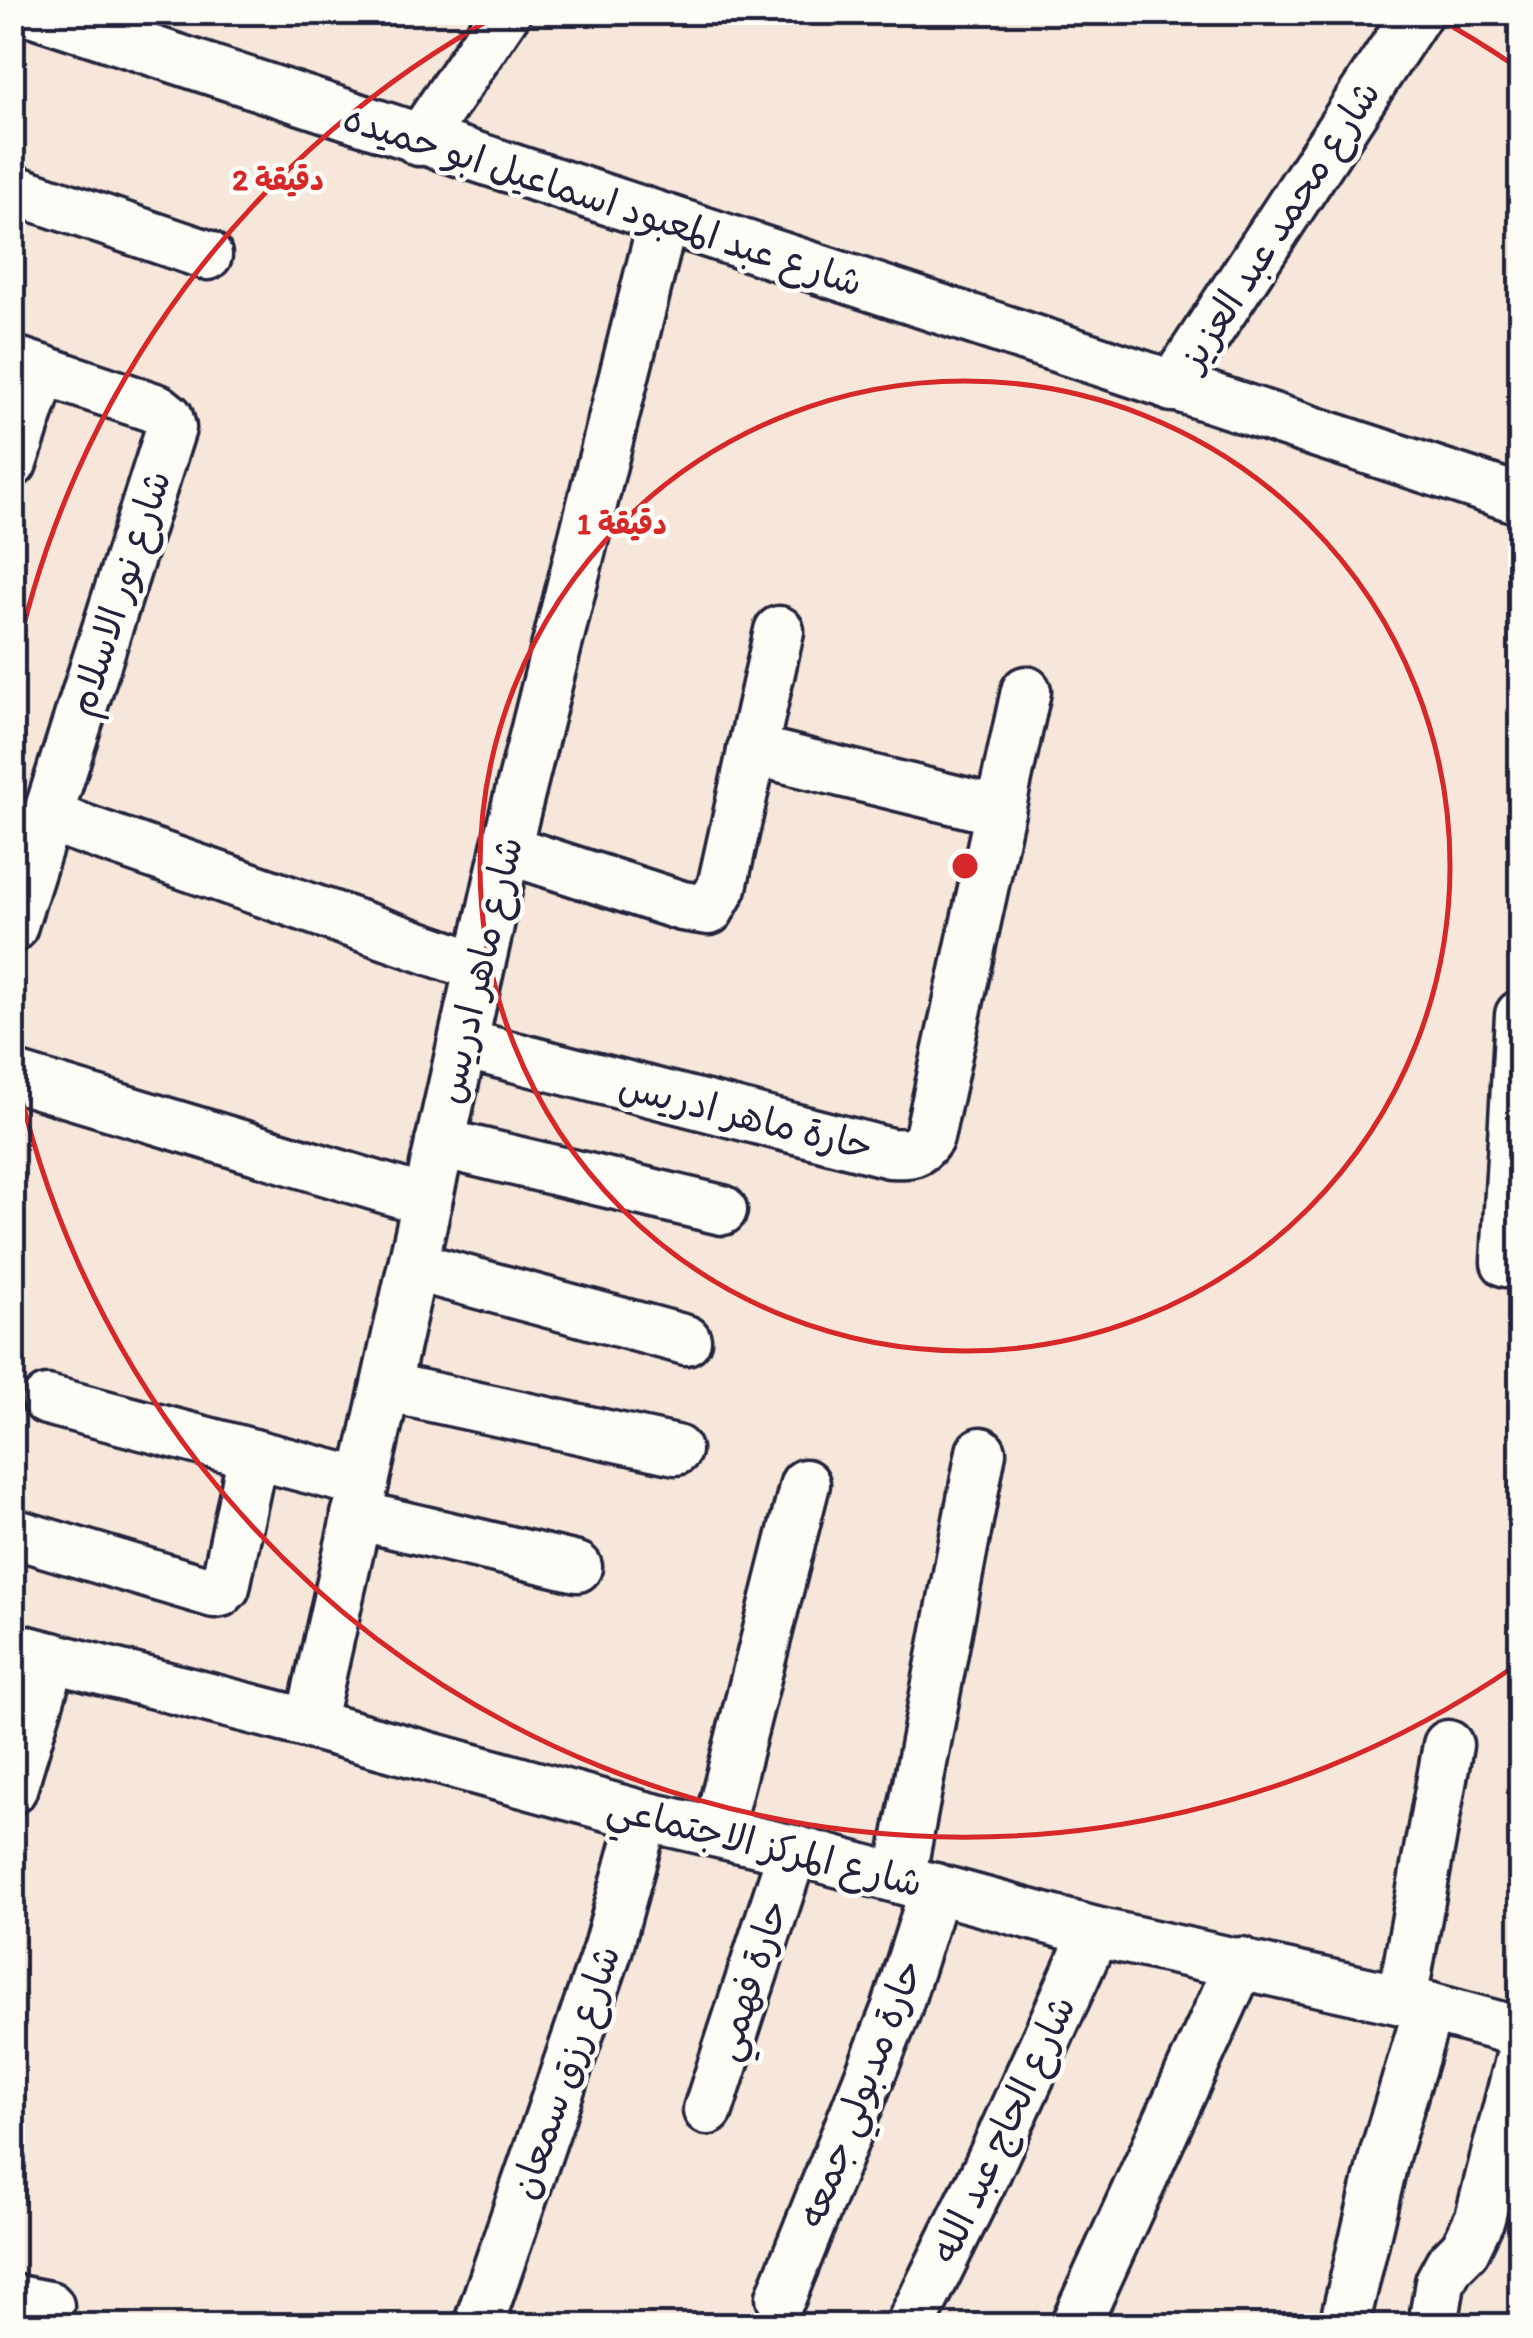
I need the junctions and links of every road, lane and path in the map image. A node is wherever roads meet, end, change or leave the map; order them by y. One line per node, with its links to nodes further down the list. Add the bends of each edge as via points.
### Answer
1 (34, 12): 4 (street, شارع عبد المعبود اسماعيل ابو حميده)
2 (506, 12): 4 (street)
3 (1418, 12): 9 (street, شارع محمد عبد العزيز)
4 (419, 141): 6 (street, شارع عبد المعبود اسماعيل ابو حميده)
5 (12, 188): 7 (street)
6 (663, 220): 9 (street, شارع عبد المعبود اسماعيل ابو حميده); 17 (street, شارع ماهر ادريس)
7 (207, 255)
8 (28, 365): 10 (street); 16 (street, شارع نور الاسلام, via 158,409 171,428)
9 (1172, 386): 11 (street, شارع عبد المعبود اسماعيل ابو حميده)
10 (12, 463)
11 (1520, 500)
12 (779, 631): 14 (street)
13 (1026, 691): 15 (street, حارة ماهر ادريس)
14 (752, 750): 15 (street); 17 (street, via 722,887 708,910)
15 (1000, 810): 21 (street, حارة ماهر ادريس, via 929,1136 912,1154)
16 (48, 817): 18 (street, شارع نور الاسلام); 19 (street)
17 (506, 849): 19 (street, شارع ماهر ادريس)
18 (12, 928)
19 (479, 967): 21 (street, شارع ماهر ادريس)
20 (1520, 1015): 26 (street)
21 (462, 1044): 23 (street, شارع ماهر ادريس)
22 (12, 1076): 24 (street)
23 (440, 1143): 24 (street, شارع ماهر ادريس); 25 (street)
24 (427, 1201): 27 (street, شارع ماهر ادريس)
25 (722, 1210)
26 (1506, 1262)
27 (412, 1266): 28 (street); 29 (street, شارع ماهر ادريس)
28 (686, 1340)
29 (386, 1387): 31 (street); 35 (street, شارع ماهر ادريس)
30 (48, 1400): 33 (street)
31 (676, 1450)
32 (981, 1452): 45 (street, حارة مدبولي جمعه)
33 (253, 1454): 35 (street); 36 (street, via 220,1592)
34 (804, 1484): 43 (street)
35 (360, 1499): 37 (street); 39 (street, شارع ماهر ادريس)
36 (16, 1534)
37 (578, 1568)
38 (32, 1652): 39 (street, شارع المركز الاجتماعي); 41 (street)
39 (310, 1724): 42 (street, شارع المركز الاجتماعي)
40 (1448, 1745): 48 (street)
41 (12, 1789)
42 (644, 1816): 43 (street, شارع المركز الاجتماعي); 53 (street, شارع رزق سمعان, via 608,1951)
43 (716, 1832): 44 (street, شارع المركز الاجتماعي)
44 (793, 1850): 45 (street, شارع المركز الاجتماعي); 51 (street, حارة فهمي)
45 (918, 1884): 46 (street, شارع المركز الاجتماعي); 52 (street, حارة مدبولي جمعه, via 896,2010)
46 (1095, 1932): 47 (street, شارع المركز الاجتماعي); 54 (street, شارع الحاج عبد الله)
47 (1241, 1962): 48 (street, شارع المركز الاجتماعي); 55 (street)
48 (1416, 2003): 49 (street, شارع المركز الاجتماعي); 56 (street)
49 (1520, 2032)
50 (1520, 2060): 57 (street, via 1480,2218 1440,2282)
51 (708, 2110)
52 (781, 2297)
53 (478, 2326)
54 (910, 2326)
55 (1075, 2326)
56 (1344, 2326)
57 (1433, 2326)

